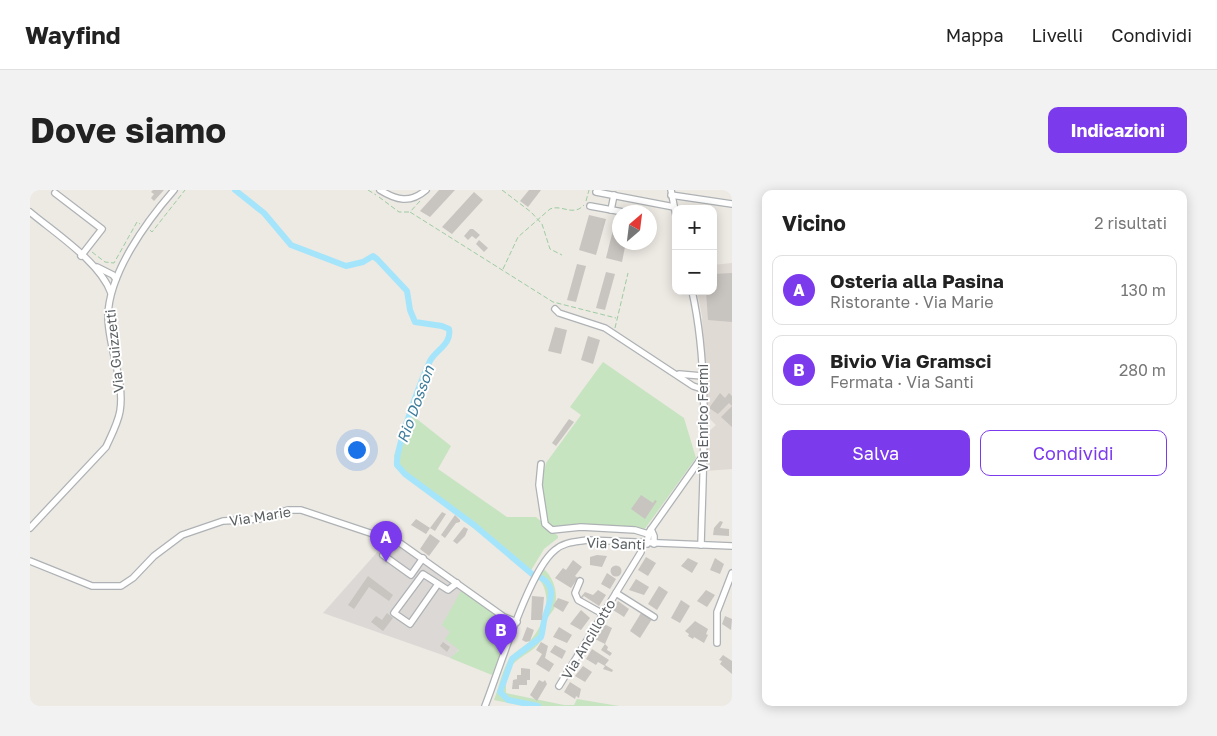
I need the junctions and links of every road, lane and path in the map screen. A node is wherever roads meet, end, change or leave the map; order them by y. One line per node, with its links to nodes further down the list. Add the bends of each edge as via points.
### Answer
1 (174, 190): 25 (street, Via Guizzetti, via 145,227)
2 (185, 190): 21 (path, via 152,232)
3 (368, 190): 18 (path, via 399,212)
4 (380, 190): 5 (street, via 402,200 417,197)
5 (426, 190)
6 (502, 190): 19 (path)
7 (592, 191): 10 (street); 19 (path, via 582,208 566,211 554,207)
8 (671, 192): 12 (street); 13 (street)
9 (55, 193): 24 (street, via 102,229)
10 (614, 195): 15 (street); 16 (street)
11 (424, 197): 18 (path)
12 (732, 204)
13 (674, 205)
14 (590, 206): 16 (street)
15 (672, 207)
16 (611, 210)
17 (30, 212): 24 (street)
18 (410, 212): 26 (path)
19 (539, 220): 23 (path, via 550,249); 26 (path, via 518,236)
20 (142, 226): 22 (path, via 138,222 114,263 105,262)
21 (147, 228)
22 (89, 250)
23 (562, 255)
24 (81, 256): 27 (street)
25 (124, 263): 27 (street); 29 (street, Via Guizzetti)
26 (503, 270): 33 (path, via 553,302)
27 (103, 272): 29 (street, via 113,274); 30 (street)
28 (628, 273): 33 (path)
29 (116, 279): 30 (street, Via Guizzetti)
30 (111, 293): 40 (street, Via Guizzetti, via 108,319 120,390 120,412 106,447)
31 (693, 295): 36 (street, Via Enrico Fermi, via 701,338)
32 (555, 309): 35 (street, via 559,314 608,330)
33 (616, 318): 34 (path)
34 (615, 328)
35 (675, 374): 36 (street); 37 (street)
36 (702, 376): 37 (street, Via Enrico Fermi)
37 (702, 389): 38 (street, Via Enrico Fermi)
38 (702, 457): 41 (street); 43 (street, Via Enrico Fermi)
39 (541, 464): 41 (street, via 539,485 545,524 552,530 588,528)
40 (30, 528)
41 (650, 532): 42 (street, via 654,536)
42 (648, 544): 43 (street, Via Santi); 52 (street, Via Ancillotto); 55 (street, Via Santi, via 587,540 569,542 555,549 538,569)
43 (701, 545): 44 (street, Via Santi)
44 (732, 546)
45 (384, 555): 46 (street, via 412,574)
46 (423, 558): 47 (street, Via Marie, via 400,543 312,512 288,510 259,519 208,525 182,535 121,586 92,586); 50 (street, Via Marie)
47 (30, 562)
48 (732, 573): 56 (street, via 717,612)
49 (580, 581): 53 (street, via 574,592 578,600)
50 (457, 583): 51 (street, via 448,590); 55 (street, Via Marie, via 504,617)
51 (438, 584): 51 (street, via 423,574 394,612 410,624)
52 (616, 593): 53 (street, Via Ancillotto); 54 (street, Via Ancillotto)
53 (603, 614): 57 (street, Via Ancillotto)
54 (654, 617)
55 (517, 622): 58 (street, Via Santi)
56 (717, 643)
57 (559, 686)
58 (485, 706)

